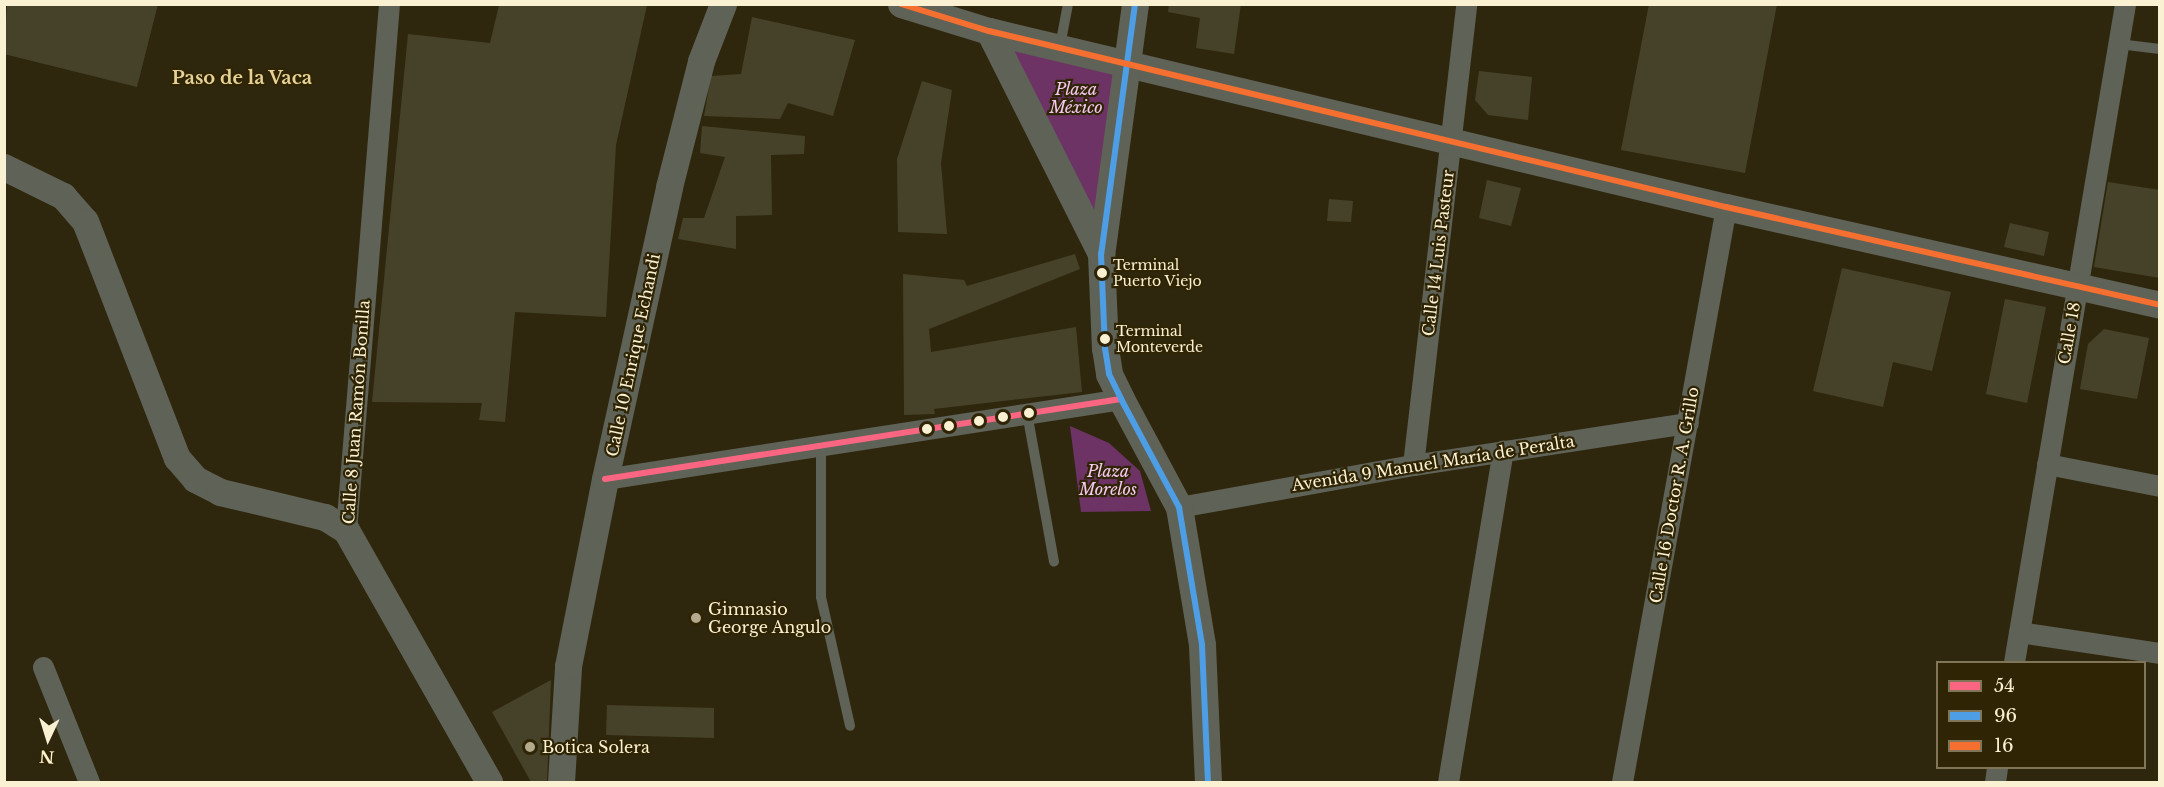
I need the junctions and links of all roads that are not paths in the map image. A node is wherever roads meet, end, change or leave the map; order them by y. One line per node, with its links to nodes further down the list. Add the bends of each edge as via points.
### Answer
1 (389, 4): 29 (street, Calle 8 Juan Ramón Bonilla)
2 (723, 4): 26 (street, Calle 10 Enrique Echandi, via 701,60 669,187)
3 (901, 4): 8 (street)
4 (1068, 4): 10 (lane)
5 (1135, 4): 12 (street)
6 (1466, 4): 13 (street, Calle 14 Luis Pasteur)
7 (2125, 4): 9 (street, Calle 18)
8 (989, 31): 10 (street); 16 (street)
9 (2119, 44): 11 (lane); 17 (street, Calle 18)
10 (1060, 47): 12 (street)
11 (2160, 49)
12 (1129, 62): 13 (street); 16 (street)
13 (1450, 140): 15 (street); 25 (street, Calle 14 Luis Pasteur)
14 (4, 167): 29 (street, via 63,196 85,221 166,438 195,479 250,501 325,517)
15 (1726, 207): 17 (street); 21 (street, Calle 16 Doctor R. A. Grillo)
16 (1101, 254): 19 (street, via 1105,348 1109,374)
17 (2077, 288): 18 (street); 24 (street, Calle 18)
18 (2160, 305)
19 (1121, 399): 20 (street); 28 (street)
20 (1028, 413): 22 (street); 30 (lane)
21 (1688, 423): 23 (street, Avenida 9 Manuel María de Peralta); 41 (street, Calle 16 Doctor R. A. Grillo)
22 (822, 445): 26 (street); 35 (lane, via 821,597)
23 (1503, 451): 25 (street, Avenida 9 Manuel María de Peralta); 40 (street)
24 (2047, 464): 27 (street); 31 (street, Calle 18)
25 (1413, 465): 28 (street, Avenida 9 Manuel María de Peralta)
26 (606, 479): 38 (street, Calle 10 Enrique Echandi, via 568,666)
27 (2160, 486)
28 (1179, 507): 39 (street, via 1202,645)
29 (346, 530): 37 (street, Calle 8 Juan Ramón Bonilla)
30 (1054, 562)
31 (2019, 632): 32 (street); 33 (street, Calle 18)
32 (2160, 653)
33 (2014, 661)
34 (43, 667): 36 (street)
35 (850, 726)
36 (89, 783)
37 (489, 783)
38 (561, 783)
39 (1208, 783)
40 (1448, 783)
41 (1622, 783)

